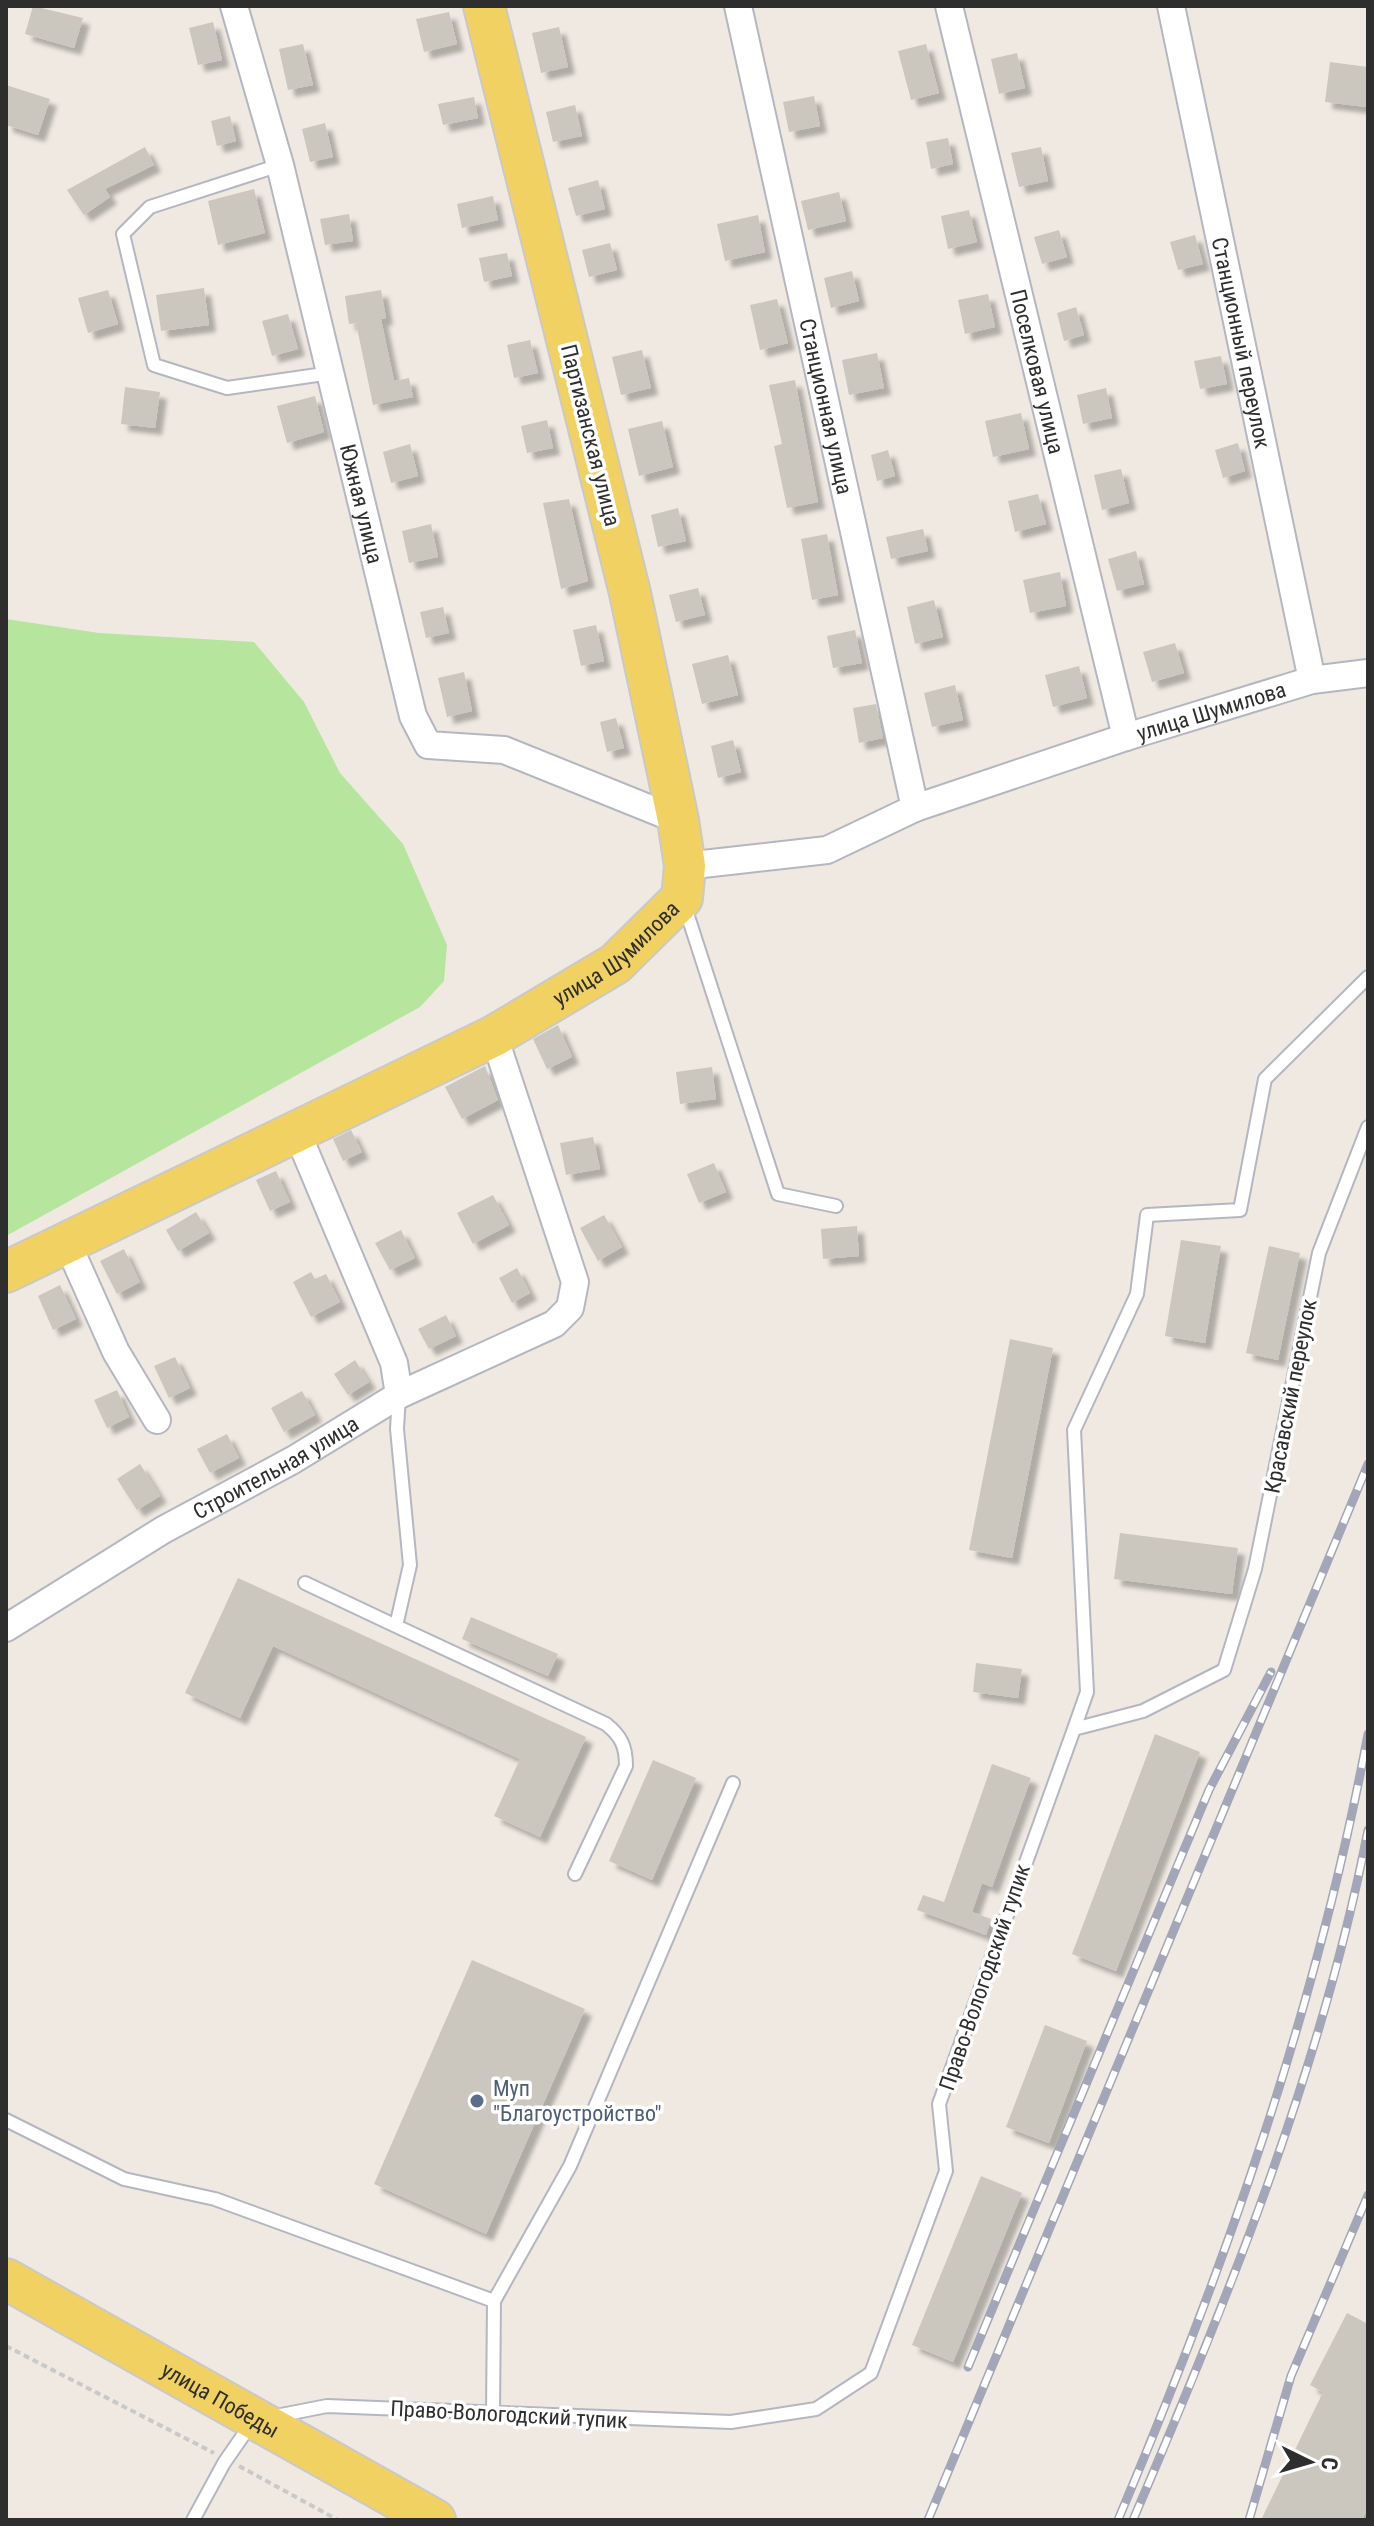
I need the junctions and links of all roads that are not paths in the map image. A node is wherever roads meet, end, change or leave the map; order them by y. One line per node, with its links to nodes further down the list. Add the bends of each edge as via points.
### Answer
1 (234, 6): 6 (street, Южная улица)
2 (484, 6): 12 (main road, Партизанская улица, via 630,593)
3 (738, 6): 11 (street, Станционная улица)
4 (949, 6): 10 (street, Поселковая улица)
5 (1171, 6): 9 (street, Станционный переулок)
6 (280, 165): 7 (street, Южная улица); 7 (lane, via 150,207 123,234 154,365 227,388)
7 (331, 373): 12 (street, Южная улица, via 413,716 428,745 504,750)
8 (1368, 673): 9 (street, улица Шумилова)
9 (1312, 680): 10 (street, улица Шумилова)
10 (1126, 737): 11 (street, улица Шумилова)
11 (915, 808): 13 (street, улица Шумилова, via 827,850)
12 (678, 820): 13 (main road, Партизанская улица)
13 (683, 882): 15 (main road, улица Шумилова, via 615,964); 18 (lane, via 778,1194)
14 (1368, 977): 26 (lane, Право-Вологодский тупик, via 1265,1079 1240,1210 1147,1215 1137,1294 1074,1430 1087,1692)
15 (494, 1036): 17 (main road, улица Шумилова); 21 (street, Строительная улица, via 575,1282 570,1308 554,1324)
16 (1368, 1127): 26 (lane, Красавский переулок, via 1319,1253 1255,1569 1224,1670 1143,1711)
17 (296, 1130): 19 (main road, улица Шумилова); 21 (street, via 394,1363)
18 (836, 1206)
19 (66, 1240): 20 (main road, улица Шумилова); 22 (street, via 116,1352)
20 (6, 1272)
21 (399, 1395): 24 (lane, via 397,1429 410,1565); 25 (street, Строительная улица, via 163,1530)
22 (157, 1420)
23 (305, 1583): 24 (lane)
24 (396, 1626): 28 (lane, via 619,1734 626,1766)
25 (6, 1628)
26 (1074, 1729): 32 (lane, Право-Вологодский тупик, via 939,2104 946,2171 871,2373 816,2409 731,2422)
27 (733, 1783): 31 (lane, via 570,2166)
28 (575, 1874)
29 (6, 2120): 31 (lane, via 124,2179 215,2199)
30 (6, 2279): 33 (main road, улица Победы)
31 (494, 2301): 32 (lane)
32 (493, 2412): 33 (lane, Право-Вологодский тупик, via 327,2406)
33 (254, 2420): 34 (lane); 35 (main road, улица Победы)
34 (193, 2520)
35 (435, 2520)

